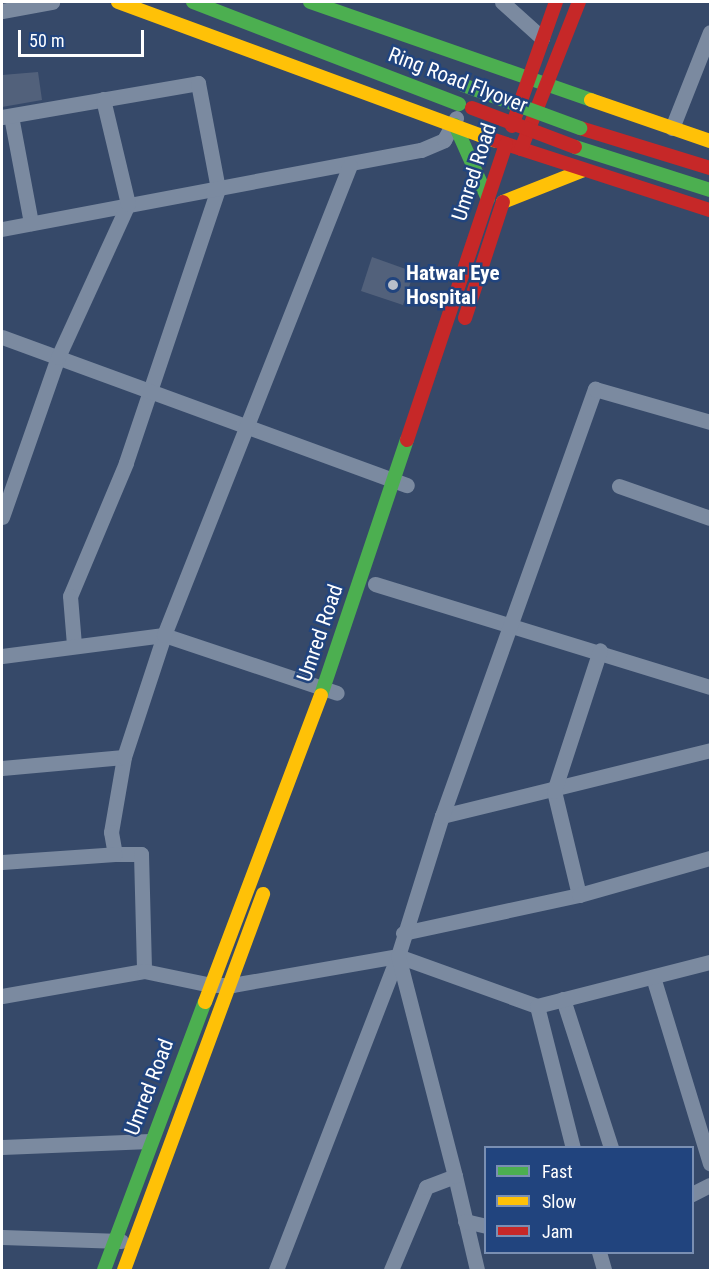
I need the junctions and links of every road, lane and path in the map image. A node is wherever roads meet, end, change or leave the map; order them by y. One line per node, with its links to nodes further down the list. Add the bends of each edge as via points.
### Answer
1 (52, 2): 8 (street)
2 (118, 2): 17 (main road)
3 (193, 2): 26 (main road, Ring Road Flyover, bridge, via 575,147)
4 (310, 2): 11 (main road)
5 (502, 2): 9 (street)
6 (556, 2): 9 (main road, Umred Road)
7 (579, 2): 14 (main road)
8 (2, 11)
9 (542, 38): 12 (main road, Umred Road)
10 (709, 41): 18 (street)
11 (485, 64): 12 (main road); 17 (street)
12 (527, 79): 14 (main road); 20 (main road, Umred Road)
13 (457, 83): 23 (main road, Ring Road Flyover, bridge, via 580,128)
14 (546, 86): 18 (main road); 21 (main road)
15 (103, 99): 16 (street); 25 (street, via 198,83); 29 (street)
16 (6, 117): 31 (street)
17 (454, 125): 20 (main road); 22 (street, via 436,146); 27 (main road)
18 (672, 128): 19 (main road)
19 (710, 140)
20 (506, 144): 21 (main road); 27 (main road, Umred Road)
21 (521, 149): 24 (main road); 28 (main road)
22 (350, 165): 25 (street); 40 (street)
23 (711, 168)
24 (584, 171): 28 (main road); 30 (main road)
25 (218, 189): 29 (street); 38 (street)
26 (711, 190)
27 (488, 199): 33 (main road, Umred Road)
28 (503, 202): 34 (main road)
29 (128, 204): 31 (street); 37 (street)
30 (711, 210)
31 (31, 222): 32 (street)
32 (2, 229)
33 (452, 308): 34 (main road); 42 (main road, Umred Road)
34 (467, 313): 35 (main road)
35 (460, 332)
36 (2, 337): 37 (street)
37 (58, 357): 38 (street); 45 (street)
38 (151, 392): 40 (street); 50 (street, via 70,596)
39 (711, 422): 48 (street, via 595,389)
40 (248, 428): 42 (street); 49 (street)
41 (425, 438): 42 (main road)
42 (401, 483): 44 (main road); 54 (main road, Umred Road)
43 (619, 486): 46 (street)
44 (401, 507)
45 (2, 518)
46 (711, 518)
47 (377, 578): 48 (street); 54 (main road)
48 (510, 623): 51 (street); 59 (street)
49 (164, 635): 50 (street); 54 (street); 56 (street)
50 (74, 645): 52 (street)
51 (600, 650): 53 (street); 58 (street)
52 (2, 656)
53 (711, 687)
54 (330, 691): 69 (main road, Umred Road); 70 (main road)
55 (711, 750): 58 (street)
56 (124, 758): 57 (street); 60 (street, via 111,832)
57 (2, 768)
58 (554, 791): 59 (street); 63 (street)
59 (442, 816): 64 (street)
60 (115, 854): 62 (street); 67 (street, via 141,854)
61 (711, 858): 63 (street)
62 (2, 862)
63 (579, 895): 64 (street)
64 (403, 933): 65 (street)
65 (398, 956): 70 (street); 73 (street); 79 (street); 90 (street)
66 (711, 962): 68 (street)
67 (144, 971): 69 (street); 71 (street)
68 (653, 976): 72 (street); 78 (street)
69 (211, 985): 70 (street); 74 (main road, Umred Road)
70 (232, 985): 86 (main road)
71 (2, 996)
72 (563, 999): 73 (street); 76 (street)
73 (537, 1006): 75 (street)
74 (150, 1141): 77 (street); 85 (main road, Umred Road)
75 (572, 1146)
76 (610, 1146)
77 (2, 1147)
78 (711, 1164)
79 (455, 1176): 82 (street); 91 (street, via 426,1187)
80 (711, 1185): 81 (street)
81 (694, 1194)
82 (465, 1221): 83 (street); 92 (street)
83 (484, 1226)
84 (2, 1237): 85 (street)
85 (114, 1241): 86 (street); 88 (main road, Umred Road)
86 (135, 1241): 89 (main road)
87 (600, 1254): 93 (street)
88 (104, 1270)
89 (124, 1270)
90 (276, 1270)
91 (391, 1270)
92 (477, 1270)
93 (604, 1270)

